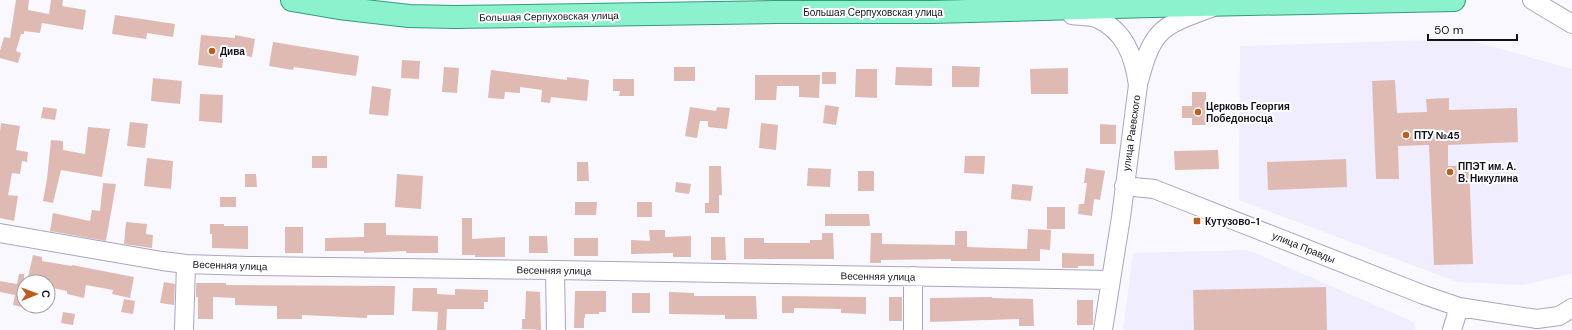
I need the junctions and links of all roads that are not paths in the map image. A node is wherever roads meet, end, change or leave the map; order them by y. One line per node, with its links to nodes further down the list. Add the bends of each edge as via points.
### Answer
1 (292, 0): 7 (main road, Большая Серпуховская улица, via 409,16 455,17)
2 (383, 0): 3 (main road, Большая Серпуховская улица, via 440,4)
3 (641, 0)
4 (1454, 0): 6 (main road, Большая Серпуховская улица)
5 (1532, 0): 8 (street)
6 (1221, 4): 7 (main road, Большая Серпуховская улица); 9 (street, via 1177,21 1162,30 1152,43)
7 (1030, 10): 9 (street, улица Раевского, via 1095,18 1107,25 1119,35 1130,52)
8 (1572, 24)
9 (1138, 85): 10 (street, улица Раевского)
10 (1124, 186): 15 (street, улица Раевского); 16 (street, улица Правды, via 1166,193)
11 (0, 234): 12 (street, Весенняя улица)
12 (186, 264): 13 (street, Весенняя улица); 20 (street)
13 (555, 270): 14 (street, Весенняя улица); 21 (street)
14 (913, 276): 15 (street, Весенняя улица); 22 (street)
15 (1110, 280): 23 (street, улица Раевского)
16 (1459, 307): 18 (street, улица Правды); 24 (street)
17 (1572, 308): 18 (street, via 1559,316)
18 (1536, 319): 19 (street, улица Правды)
19 (1572, 325)
20 (184, 330)
21 (556, 330)
22 (913, 330)
23 (1103, 330)
24 (1452, 330)

